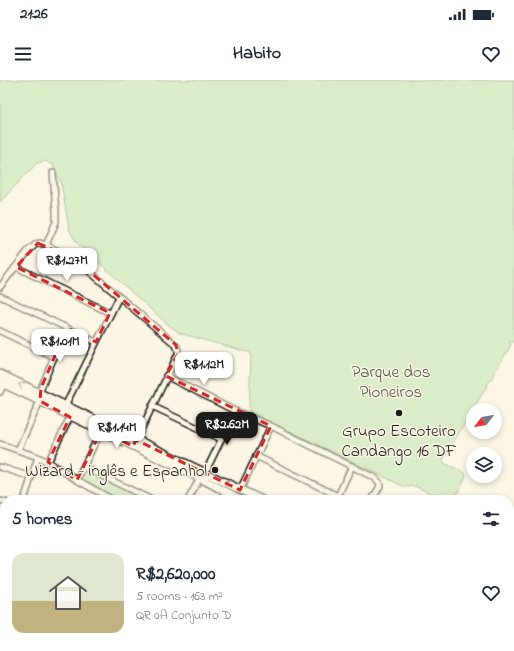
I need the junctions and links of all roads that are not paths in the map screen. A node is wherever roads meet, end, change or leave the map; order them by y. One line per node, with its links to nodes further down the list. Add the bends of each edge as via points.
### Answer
1 (53, 173): 2 (street, via 56,222)
2 (46, 245): 3 (street, via 36,244); 6 (street, via 76,260)
3 (16, 267): 4 (street); 7 (street)
4 (0, 287)
5 (0, 296): 8 (street)
6 (118, 297): 7 (street); 13 (street, via 176,345 178,354)
7 (110, 313): 10 (street)
8 (67, 328): 10 (street); 11 (street)
9 (0, 331): 11 (street)
10 (96, 342): 17 (street)
11 (54, 357): 16 (street, via 41,388)
12 (0, 374): 16 (street, one-way to 12)
13 (166, 376): 18 (street); 19 (street)
14 (2, 383): 15 (street); 16 (street)
15 (0, 392)
16 (40, 397): 17 (street); 20 (street); 26 (street)
17 (65, 406): 24 (street)
18 (152, 406): 23 (street); 24 (street)
19 (234, 411): 21 (street); 23 (street)
20 (70, 417): 22 (street); 29 (street)
21 (271, 426): 27 (street); 30 (street)
22 (100, 431): 24 (street); 32 (street)
23 (221, 439): 33 (street)
24 (134, 443): 33 (street)
25 (0, 444): 26 (street)
26 (18, 450): 28 (street)
27 (256, 456): 36 (street); 43 (street)
28 (38, 457): 29 (street); 34 (street)
29 (48, 462): 35 (street)
30 (352, 466): 44 (street); 45 (street, via 379,482 380,486)
31 (0, 467): 34 (street)
32 (84, 467): 35 (street); 39 (street)
33 (202, 476): 36 (street, one-way to 33); 40 (street); 41 (street)
34 (31, 477): 37 (street)
35 (77, 480): 38 (street)
36 (240, 490): 42 (street)
37 (26, 495)
38 (104, 495)
39 (142, 495)
40 (191, 495)
41 (224, 495)
42 (244, 495)
43 (331, 495)
44 (338, 495)
45 (375, 495)

